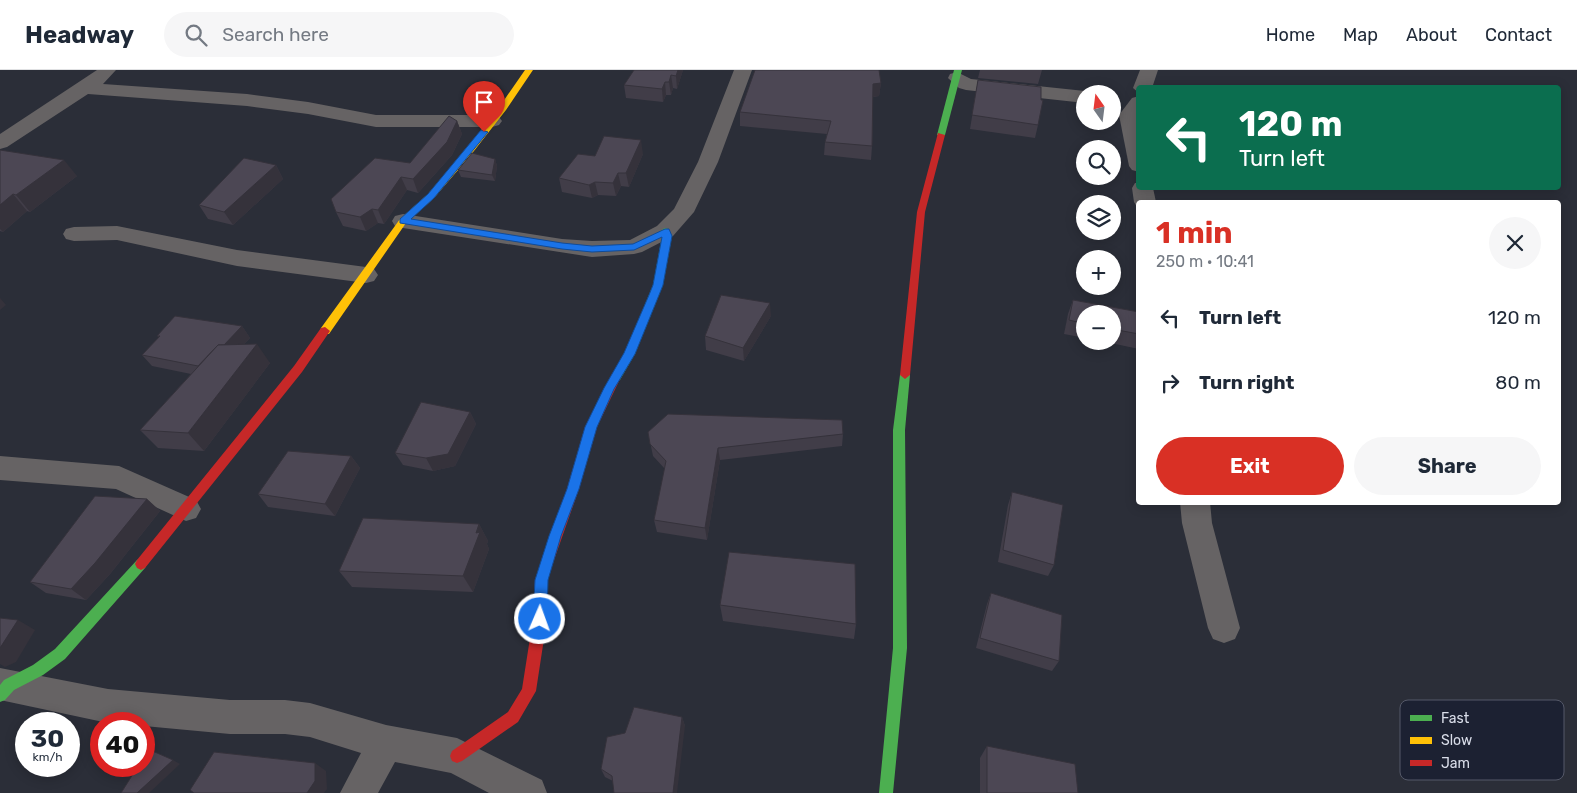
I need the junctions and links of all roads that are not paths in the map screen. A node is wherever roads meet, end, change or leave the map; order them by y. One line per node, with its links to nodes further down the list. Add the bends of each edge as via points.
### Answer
1 (107, 70): 7 (street)
2 (528, 70): 10 (street)
3 (743, 70): 14 (street, via 708,162 683,212)
4 (1149, 70): 6 (street)
5 (957, 74): 8 (street, via 966,84); 26 (street, via 921,212 899,430 900,648)
6 (1143, 85)
7 (84, 88): 10 (street, via 247,100 376,122); 11 (street)
8 (1076, 96)
9 (1133, 102): 12 (street, via 1129,115)
10 (492, 121): 13 (street, via 431,196)
11 (0, 143)
12 (1136, 151)
13 (403, 221): 14 (street, via 592,249 634,247); 16 (street)
14 (665, 232): 23 (street, via 667,236 658,285 630,354 609,388 591,427 555,536 542,580 540,619 529,691 513,717)
15 (74, 234): 16 (street, via 117,233 237,258)
16 (366, 275): 19 (street, via 298,369)
17 (0, 468): 19 (street, via 119,478)
18 (1195, 505): 20 (street)
19 (186, 509): 21 (street, via 133,574 60,654)
20 (1224, 628)
21 (3, 688): 22 (street, via 108,706 230,717 310,720)
22 (386, 742): 23 (street); 24 (street)
23 (457, 756): 25 (street)
24 (358, 793)
25 (529, 793)
26 (886, 793)

